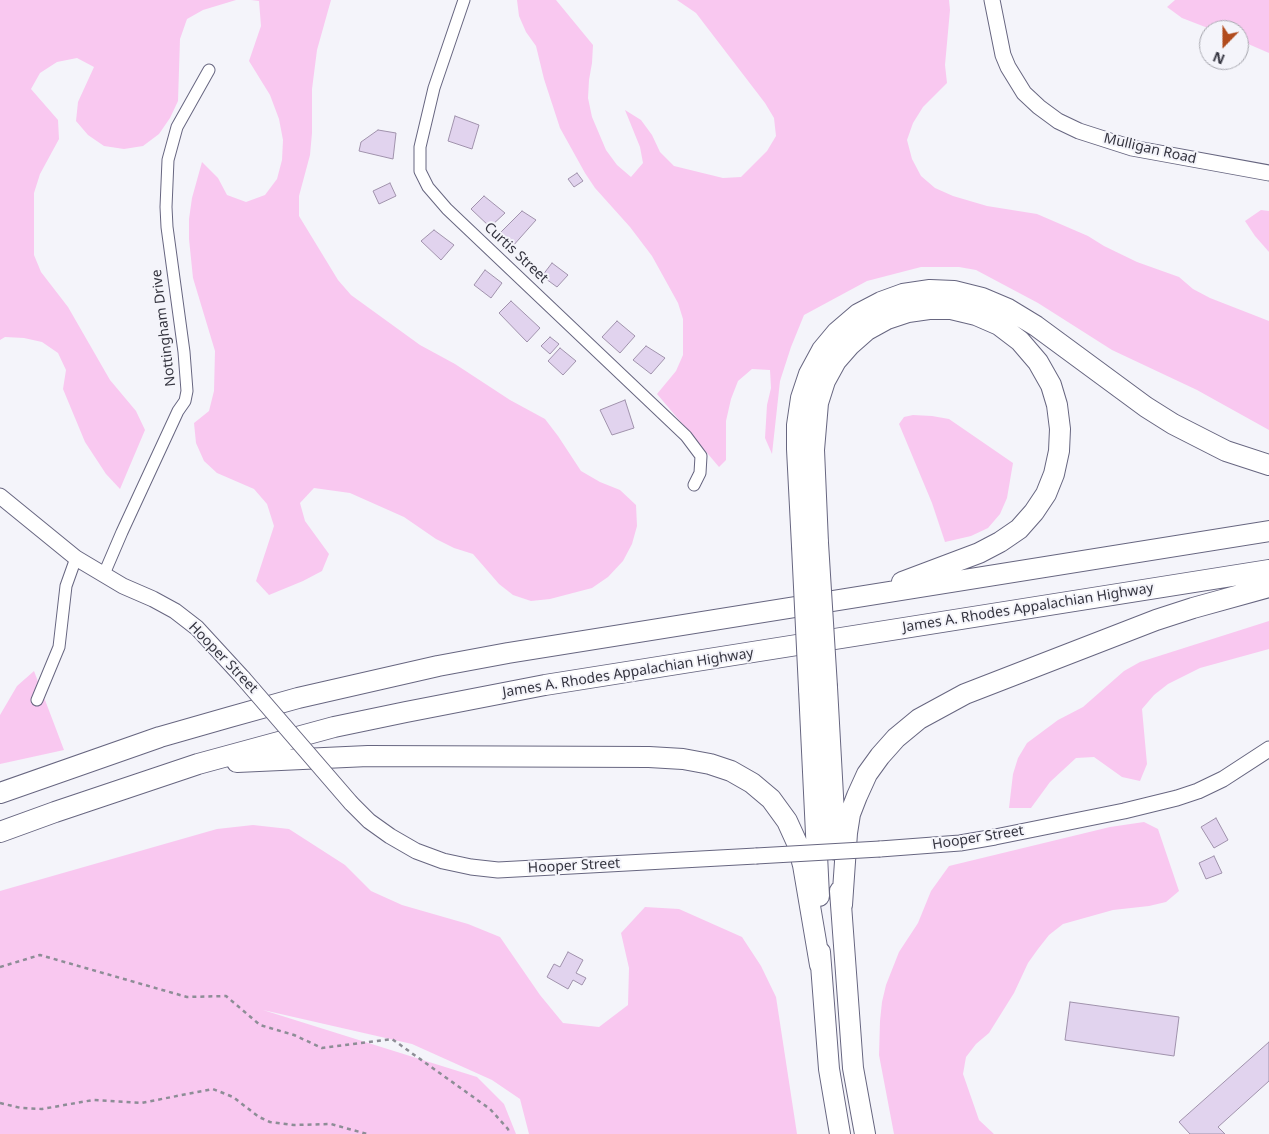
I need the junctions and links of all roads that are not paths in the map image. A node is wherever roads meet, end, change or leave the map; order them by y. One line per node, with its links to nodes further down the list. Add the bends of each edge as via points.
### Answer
1 (464, 0): 6 (street, Curtis Street, via 434,88 422,139 420,171 428,187 447,209 686,436 701,456 700,473)
2 (992, 0): 4 (street, Mulligan Road, via 1008,67 1024,93 1058,121 1132,148)
3 (210, 70): 12 (street, Nottingham Drive, via 177,127 168,160 167,227 184,352 185,401)
4 (1269, 173)
5 (1269, 465): 9 (highway, via 1226,450 1172,424 1008,309 954,291 903,294 858,314 822,350 809,374 801,398 797,449)
6 (694, 485)
7 (0, 496): 10 (street, Hooper Street)
8 (1269, 531): 14 (highway)
9 (810, 544): 14 (highway, via 818,403 836,361 850,345 867,330 888,319 929,309 951,309 976,315 999,325 1020,341 1038,362 1057,405 1059,451 1046,494 1018,529 1000,542); 15 (highway, bridge)
10 (76, 558): 12 (street, Hooper Street); 16 (street, via 66,586 59,647)
11 (1269, 570): 18 (highway, James A. Rhodes Appalachian Highway, via 545,685 334,727)
12 (104, 574): 17 (street, Hooper Street, bridge, via 175,611 196,628 369,821 416,850 443,861 471,867 498,870 934,846 995,837 1177,798 1223,779)
13 (1269, 588): 21 (highway, via 1156,620 965,694 919,719 880,756 856,796 846,833)
14 (859, 598): 19 (highway, via 508,653 366,682 160,737)
15 (818, 688): 21 (highway); 22 (highway)
16 (38, 700)
17 (1269, 749)
18 (198, 764): 20 (highway, James A. Rhodes Appalachian Highway); 22 (highway, via 415,756 649,757 710,764 752,783 771,799 787,821 803,865)
19 (0, 793)
20 (0, 832)
21 (842, 905): 24 (highway, via 852,1059)
22 (820, 965): 23 (highway, via 829,1069)
23 (840, 1134)
24 (865, 1134)

